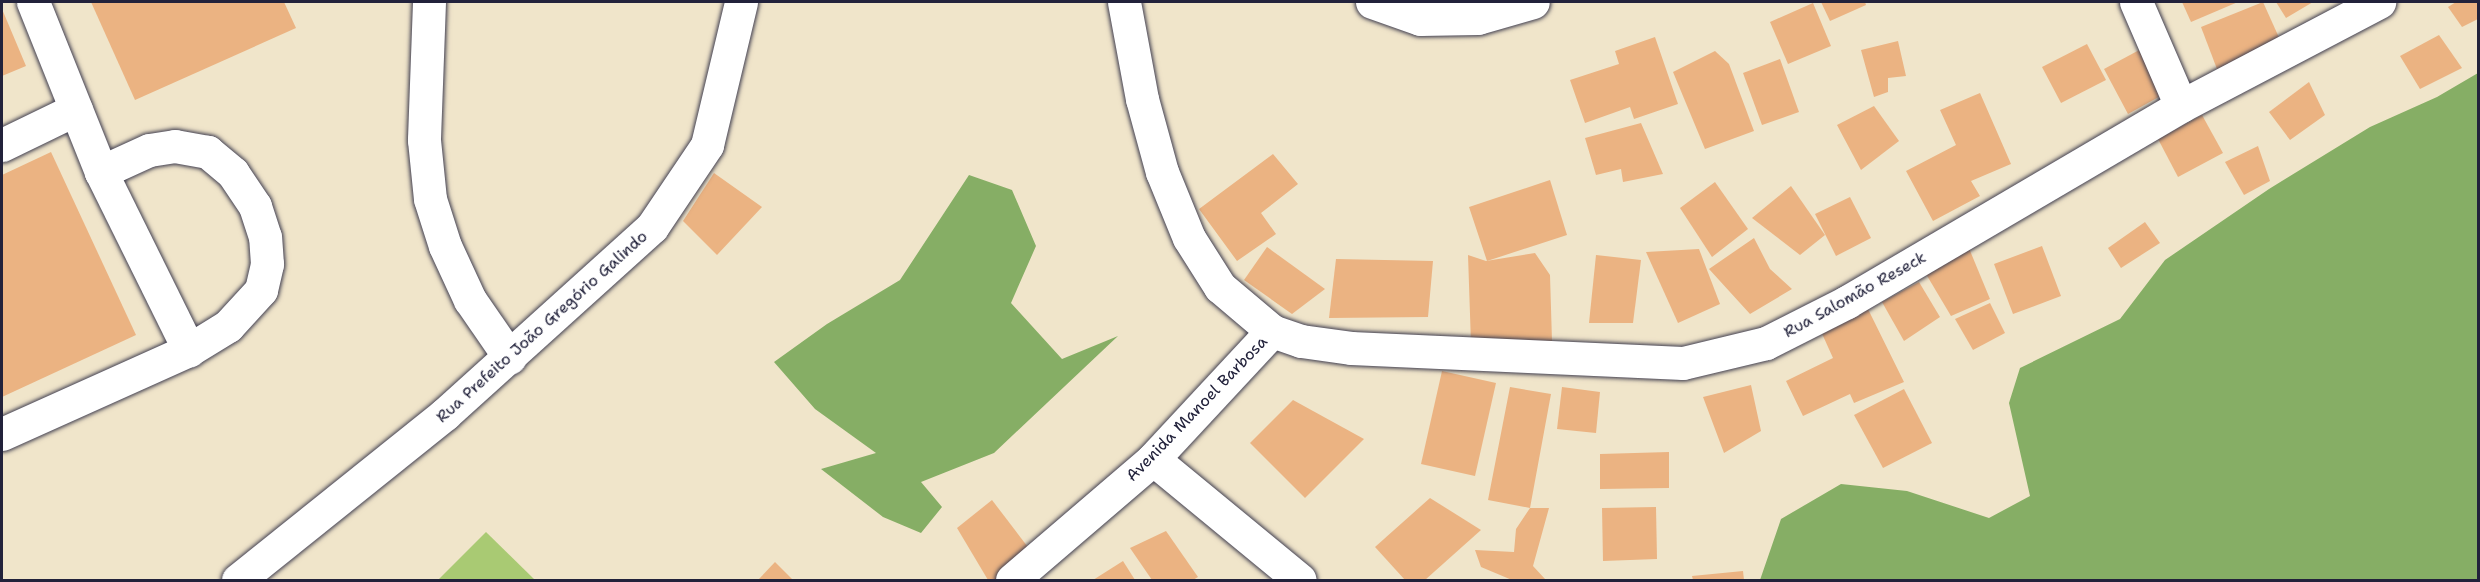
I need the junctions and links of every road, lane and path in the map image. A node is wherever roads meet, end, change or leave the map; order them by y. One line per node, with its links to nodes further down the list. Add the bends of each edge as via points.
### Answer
1 (33, 2): 10 (street)
2 (429, 2): 15 (street, via 424,140 430,200 445,246 470,300)
3 (741, 2): 15 (street, Rua Prefeito João Gregório Galindo, via 707,145 652,227)
4 (1124, 2): 13 (street, via 1142,99 1162,172 1189,238 1220,287)
5 (1372, 2): 6 (street, via 1420,19 1478,18)
6 (1533, 2)
7 (2136, 2): 9 (street)
8 (2379, 2): 9 (street, Rua Salomão Reseck)
9 (2181, 106): 13 (street, Rua Salomão Reseck, via 1847,302 1766,343 1683,363 1350,348 1301,341)
10 (76, 109): 11 (street); 12 (street)
11 (2, 145)
12 (101, 172): 14 (street); 14 (street, via 149,150 193,147 208,152 233,173 255,206 265,237 267,264 261,290 228,326)
13 (1272, 331): 17 (street, Avenida Manoel Barbosa)
14 (189, 350): 16 (street)
15 (510, 358): 18 (street, Rua Prefeito João Gregório Galindo)
16 (2, 434)
17 (1153, 459): 19 (street, Avenida Manoel Barbosa); 20 (street)
18 (238, 580)
19 (1012, 580)
20 (1300, 580)

